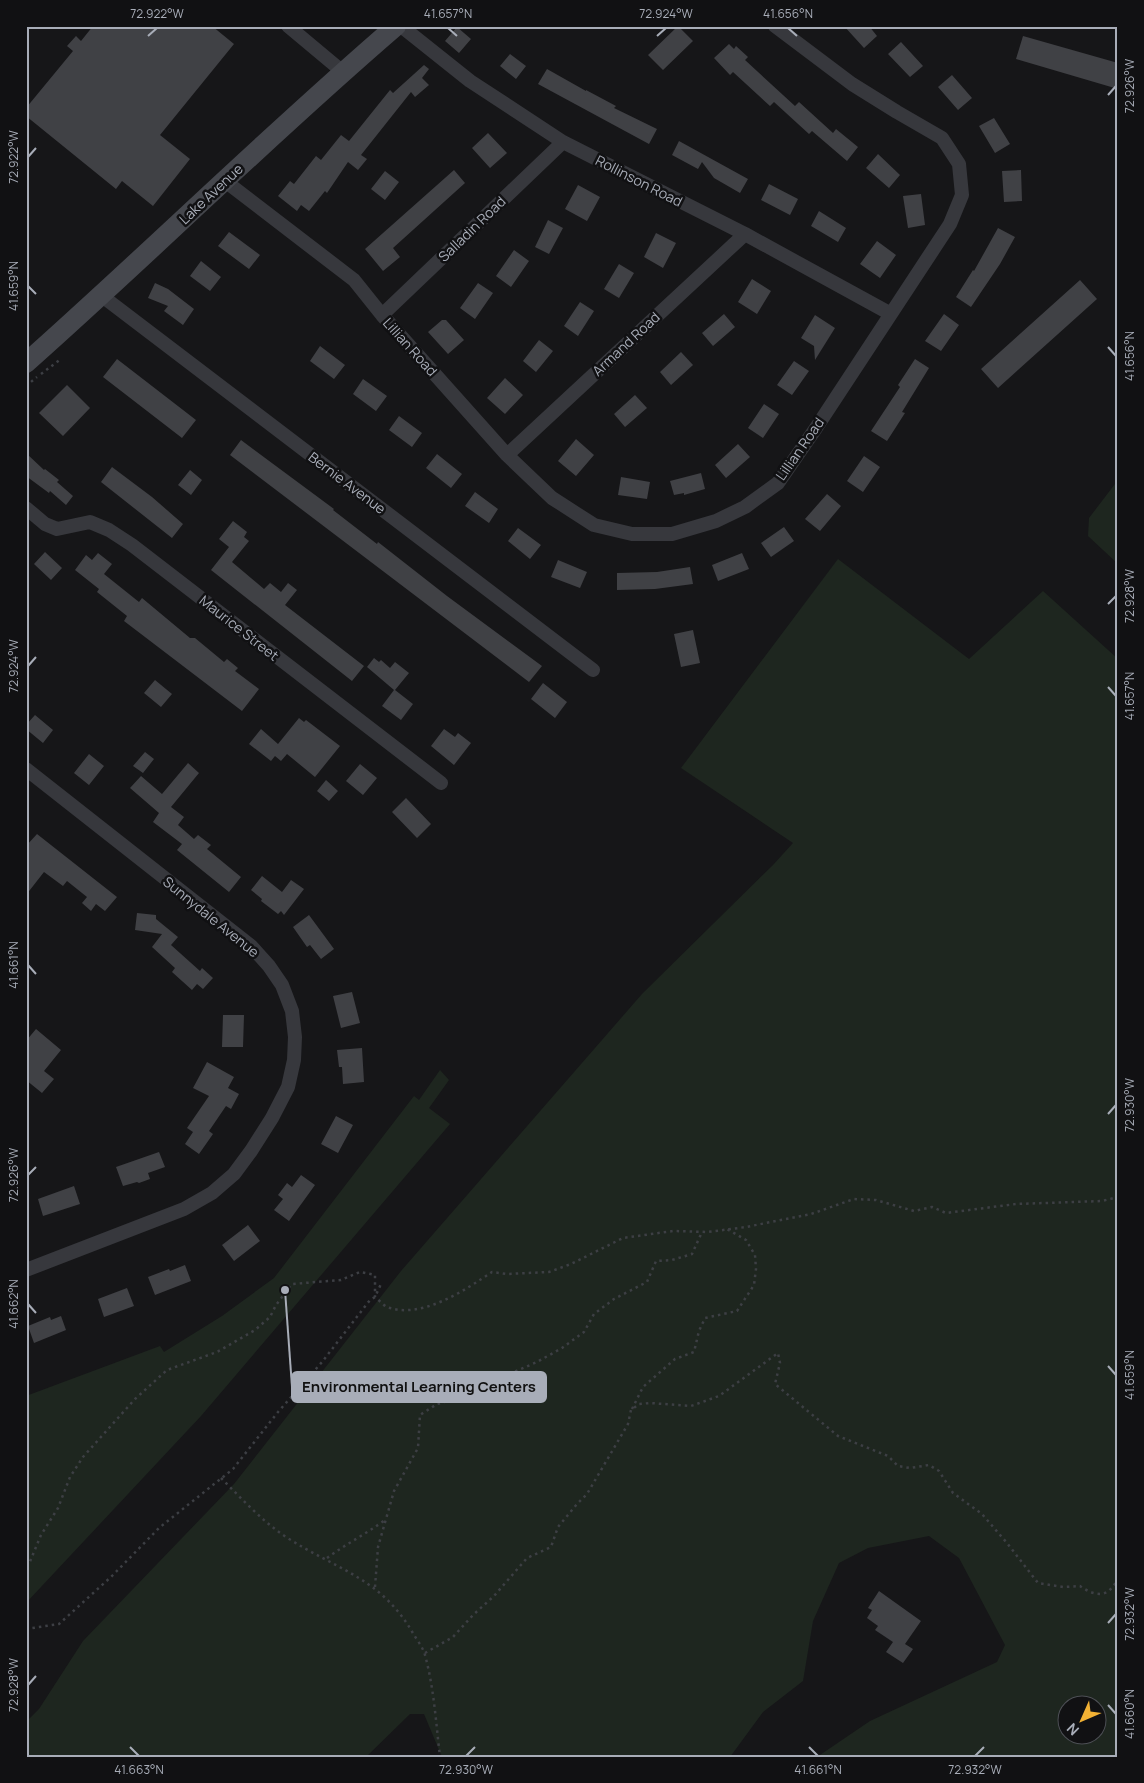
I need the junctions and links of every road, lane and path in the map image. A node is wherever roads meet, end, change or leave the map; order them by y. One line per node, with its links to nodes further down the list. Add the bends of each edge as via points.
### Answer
1 (288, 26): 5 (street)
2 (396, 26): 5 (main road, Lake Avenue)
3 (401, 26): 6 (street, Rollinson Road, via 470,81)
4 (776, 26): 10 (street, Lillian Road, via 852,84 942,138 959,164 962,195 950,224)
5 (343, 72): 7 (main road, Lake Avenue)
6 (563, 142): 8 (street, Rollinson Road); 11 (street, Salladin Road)
7 (225, 180): 9 (main road, Lake Avenue); 11 (street, Lillian Road, via 354,280)
8 (745, 234): 10 (street, Rollinson Road); 15 (street, Armand Road)
9 (102, 296): 13 (main road, Lake Avenue); 17 (street, Bernie Avenue)
10 (890, 314): 15 (street, Lillian Road, via 778,483 745,507 716,521 672,534 632,534 594,525 552,498)
11 (382, 315): 15 (street, Lillian Road)
12 (61, 359): 14 (path)
13 (26, 363)
14 (26, 386)
15 (507, 454)
16 (26, 508): 19 (street, Maurice Street, via 45,524 57,529 90,522 109,530)
17 (593, 670)
18 (26, 769): 23 (street, Sunnydale Avenue, via 251,946 282,985 292,1011 295,1037 288,1087 272,1118 234,1174 212,1194 184,1210)
19 (441, 783)
20 (1118, 1197): 21 (path, via 1102,1201 1016,1204 946,1213 932,1207 914,1211 876,1200 854,1199 811,1214)
21 (727, 1229): 22 (path); 26 (path, via 746,1240 755,1255 754,1285 737,1311 705,1318 694,1352 675,1358 643,1387)
22 (702, 1232): 25 (path, via 673,1231 623,1238 549,1272 492,1272 451,1297 413,1311 386,1307); 28 (path, via 692,1254 656,1261 647,1282 614,1299 594,1314 584,1332 562,1348 466,1396 437,1404 420,1415 418,1448 394,1491)
23 (26, 1270)
24 (381, 1284): 25 (path)
25 (375, 1297): 27 (path, via 233,1469); 30 (path, via 375,1275 360,1272 342,1280 292,1284 270,1317 255,1330 217,1352 167,1370 135,1399 83,1457)
26 (631, 1410): 31 (path, via 640,1404 650,1403 691,1406 719,1396 778,1353 780,1363 775,1384 838,1436 888,1456 898,1466 929,1465 939,1471 953,1493 982,1514 1038,1584 1080,1586 1089,1593 1102,1593); 34 (path, via 628,1424 587,1494 558,1526 551,1547 527,1558 453,1637)
27 (221, 1478): 29 (path, via 285,1537); 33 (path, via 159,1528 59,1624)
28 (386, 1519): 29 (path); 32 (path, via 378,1547)
29 (326, 1558): 32 (path)
30 (26, 1566)
31 (1118, 1580)
32 (375, 1587): 34 (path, via 406,1619)
33 (26, 1629)
34 (425, 1653): 35 (path)
35 (440, 1757)

